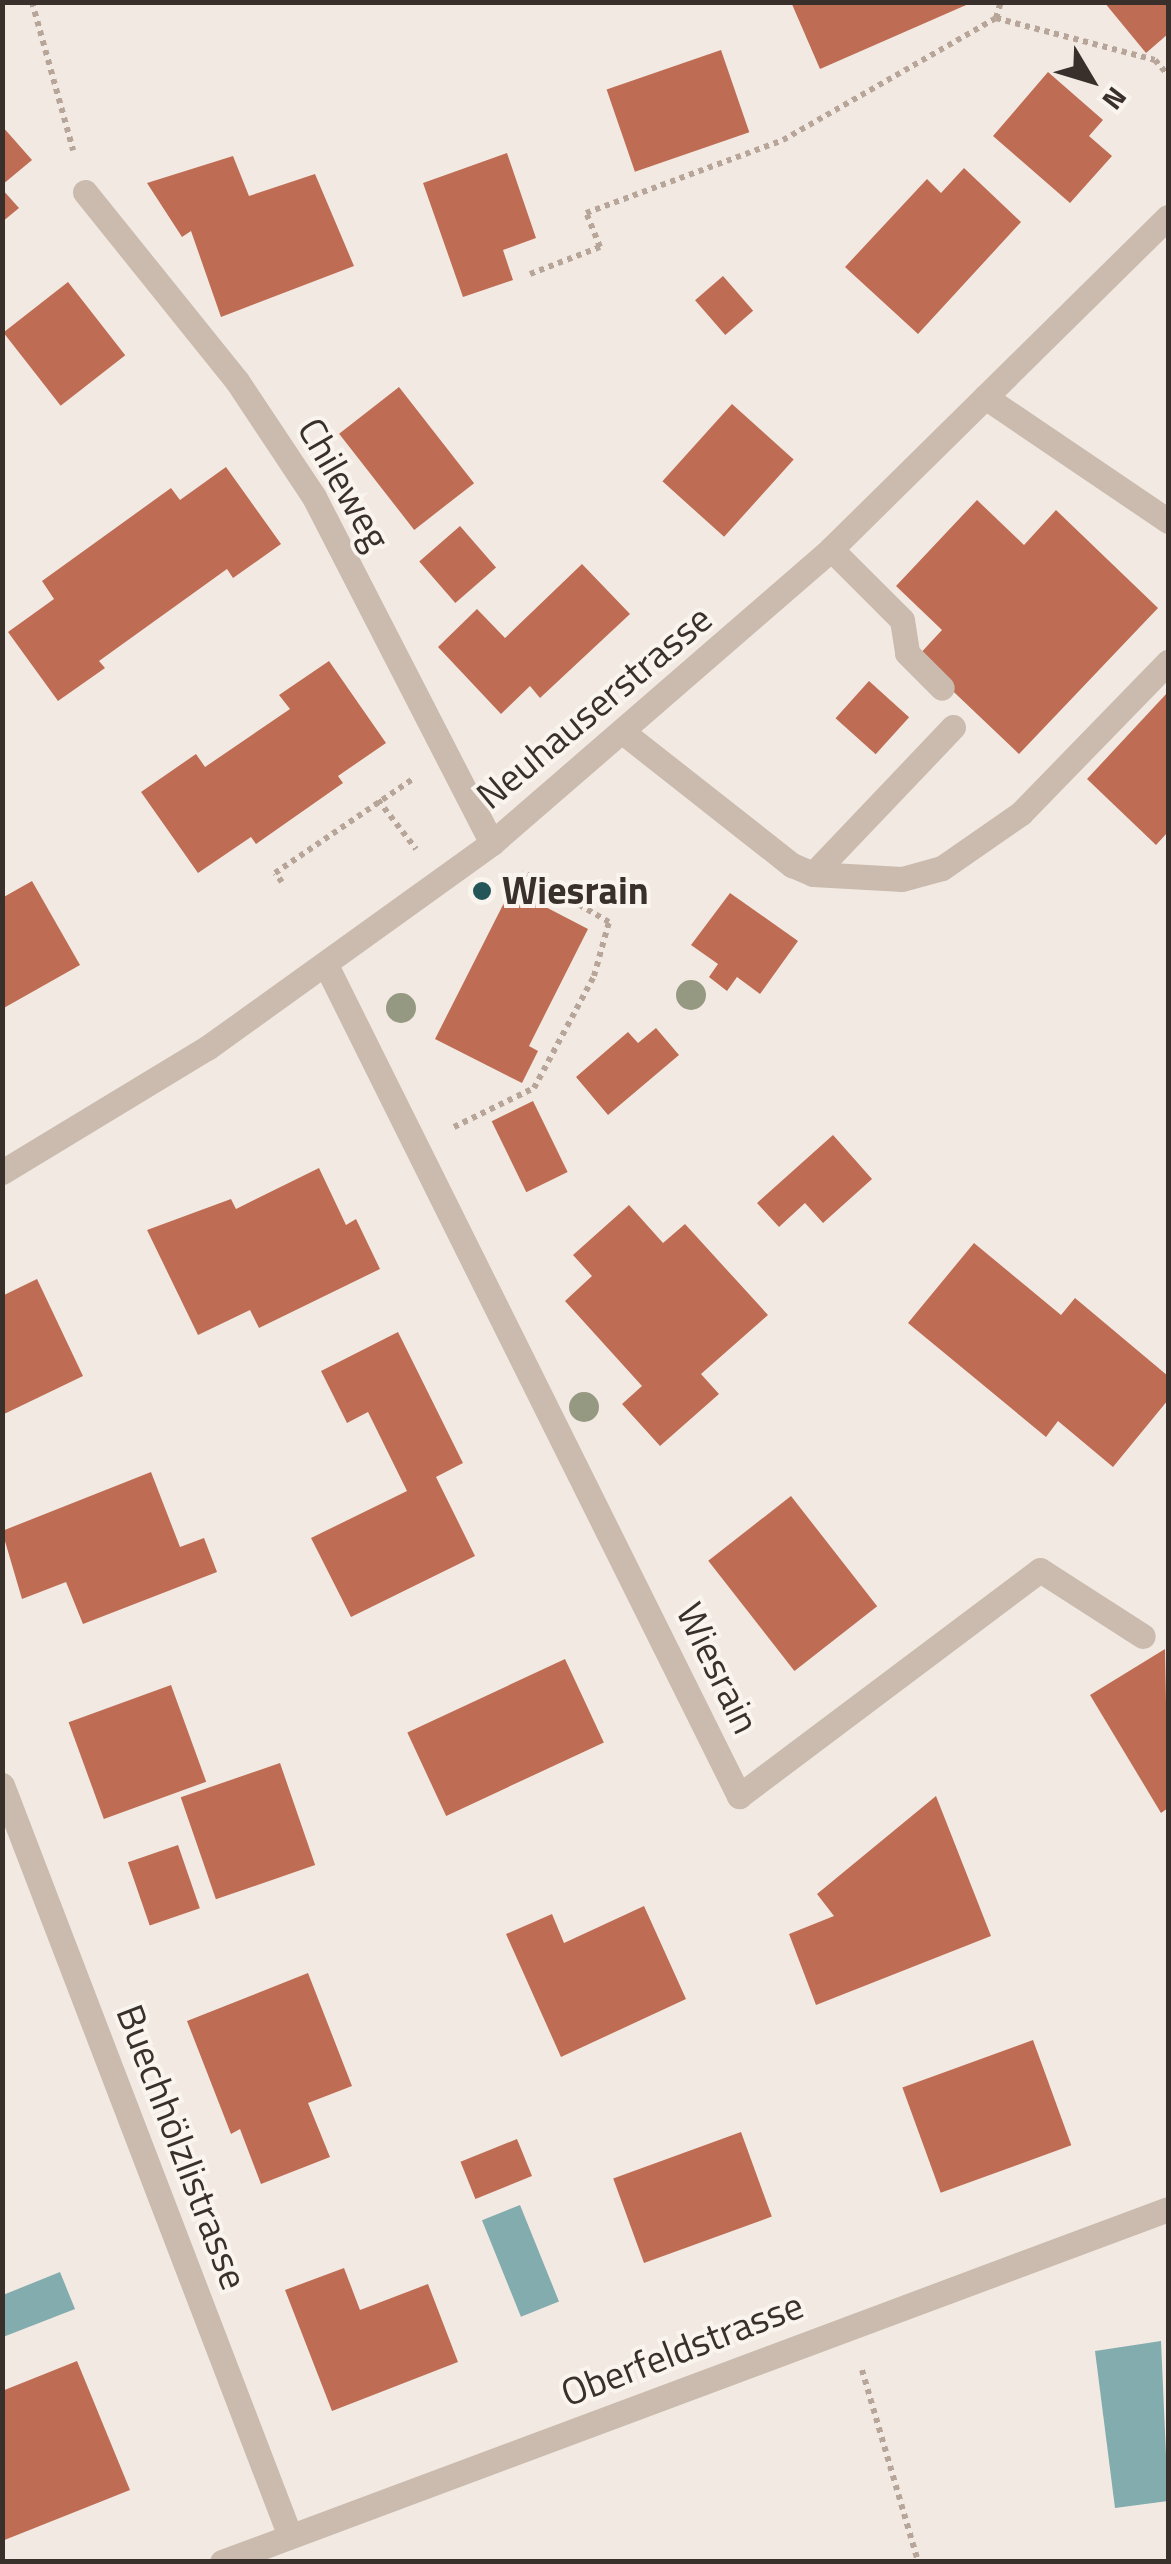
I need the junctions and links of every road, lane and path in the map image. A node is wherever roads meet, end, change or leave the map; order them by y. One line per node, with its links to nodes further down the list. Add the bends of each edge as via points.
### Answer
1 (32, 2): 5 (path)
2 (1001, 2): 3 (path)
3 (996, 18): 4 (path, via 1154,60); 7 (path, via 783,140 586,213 600,246)
4 (1168, 74)
5 (85, 192): 15 (street, Chileweg, via 237,381 314,497)
6 (1168, 217): 8 (street, Neuhauserstrasse)
7 (530, 274)
8 (985, 397): 9 (street); 10 (street, Neuhauserstrasse)
9 (1168, 521)
10 (831, 550): 12 (street, via 902,620 907,654); 14 (street, Neuhauserstrasse)
11 (1168, 662): 18 (street, via 1021,812 942,868 902,879)
12 (942, 688)
13 (953, 727): 18 (street)
14 (624, 733): 17 (street, Neuhauserstrasse); 18 (street, via 770,852)
15 (448, 758): 16 (path); 17 (street, Chileweg)
16 (378, 800): 19 (path); 20 (path, via 275,873)
17 (492, 843): 19 (street, Neuhauserstrasse); 22 (path, via 530,880 608,922 594,976 534,1088)
18 (814, 874)
19 (442, 881): 21 (street, Neuhauserstrasse)
20 (282, 882)
21 (326, 967): 22 (street, Wiesrain); 23 (street, Neuhauserstrasse, via 78,1131)
22 (417, 1145): 24 (street, Wiesrain, via 739,1796 1040,1570)
23 (2, 1172)
24 (1143, 1636)
25 (2, 1785): 28 (street, Buechhölzlistrasse)
26 (1168, 2209): 27 (street, Oberfeldstrasse)
27 (848, 2326): 28 (street, Oberfeldstrasse); 30 (path)
28 (290, 2536): 29 (street, Oberfeldstrasse)
29 (222, 2562)
30 (918, 2562)

